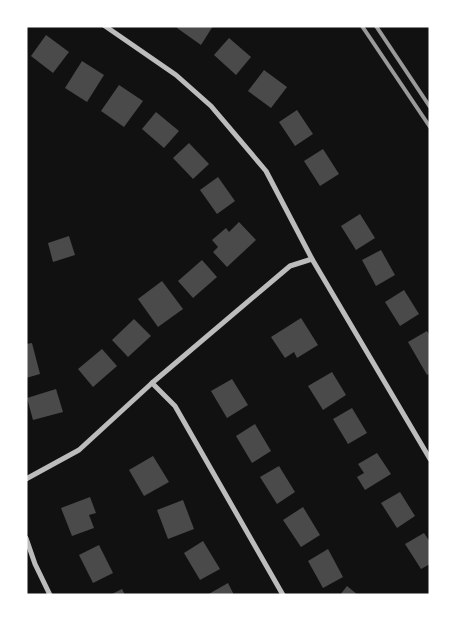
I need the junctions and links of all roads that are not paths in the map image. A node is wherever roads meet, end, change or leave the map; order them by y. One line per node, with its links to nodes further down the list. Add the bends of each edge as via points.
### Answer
1 (105, 26): 2 (street, via 176,75 211,106 266,171)
2 (312, 259): 3 (street, via 290,266); 4 (street)
3 (152, 383): 5 (street, via 79,450); 8 (street, via 175,406)
4 (430, 459)
5 (26, 479)
6 (26, 538): 7 (street)
7 (50, 595)
8 (283, 595)

